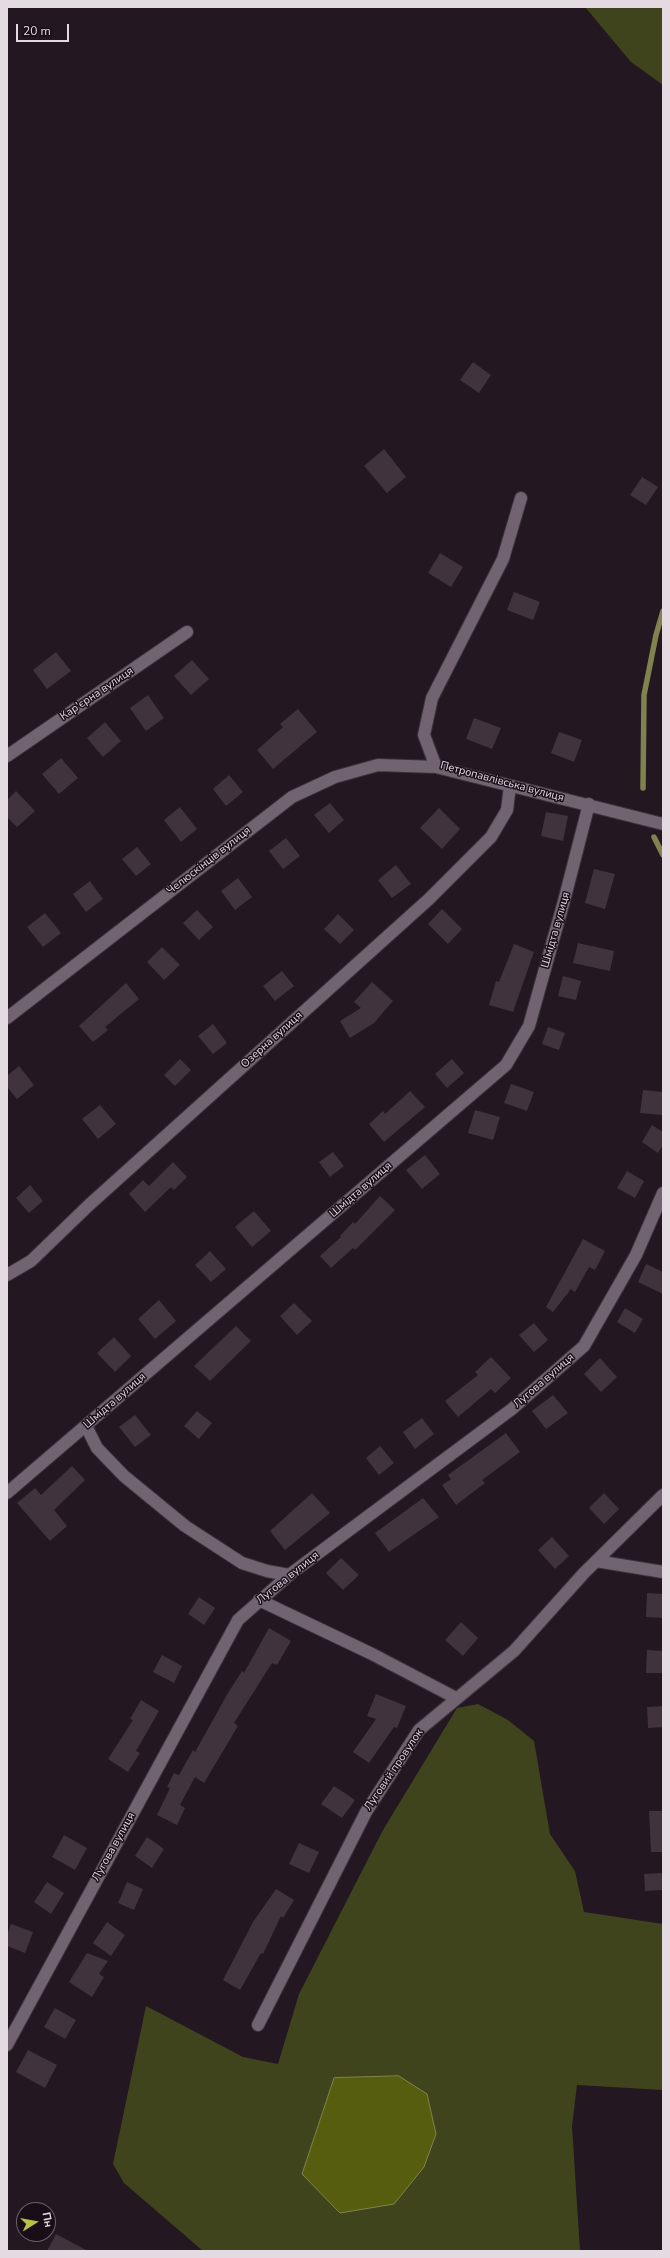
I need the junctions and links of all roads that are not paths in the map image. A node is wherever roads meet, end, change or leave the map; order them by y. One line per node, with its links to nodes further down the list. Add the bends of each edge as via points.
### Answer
1 (521, 498): 4 (street, Петропавлівська вулиця, via 503,559 432,698 424,735)
2 (187, 632): 3 (street, Кар'єрна вулиця)
3 (7, 756)
4 (436, 767): 5 (street, Петропавлівська вулиця); 8 (street, Челюскінців вулиця, via 378,765 335,777 292,797)
5 (510, 786): 6 (street, Петропавлівська вулиця); 10 (street, Озерна вулиця, via 507,810 490,837 429,899 95,1200 31,1261)
6 (589, 804): 7 (street, Петропавлівська вулиця); 11 (street, Шмідта вулиця, via 529,1026 506,1065)
7 (663, 824)
8 (7, 1018)
9 (663, 1193): 16 (street, Лугова вулиця, via 636,1254 584,1346 512,1409)
10 (7, 1275)
11 (86, 1426): 12 (street, Шмідта вулиця); 16 (street, via 97,1448 124,1476 185,1526 242,1563 266,1572)
12 (7, 1493)
13 (663, 1495): 14 (street, Луговий провулок)
14 (596, 1561): 15 (street); 18 (street, Луговий провулок, via 514,1651)
15 (663, 1572)
16 (289, 1575): 17 (street, Лугова вулиця)
17 (259, 1600): 18 (street); 20 (street, Лугова вулиця, via 238,1620)
18 (456, 1698): 19 (street, Луговий провулок, via 419,1730 366,1812)
19 (258, 2025)
20 (7, 2045)

